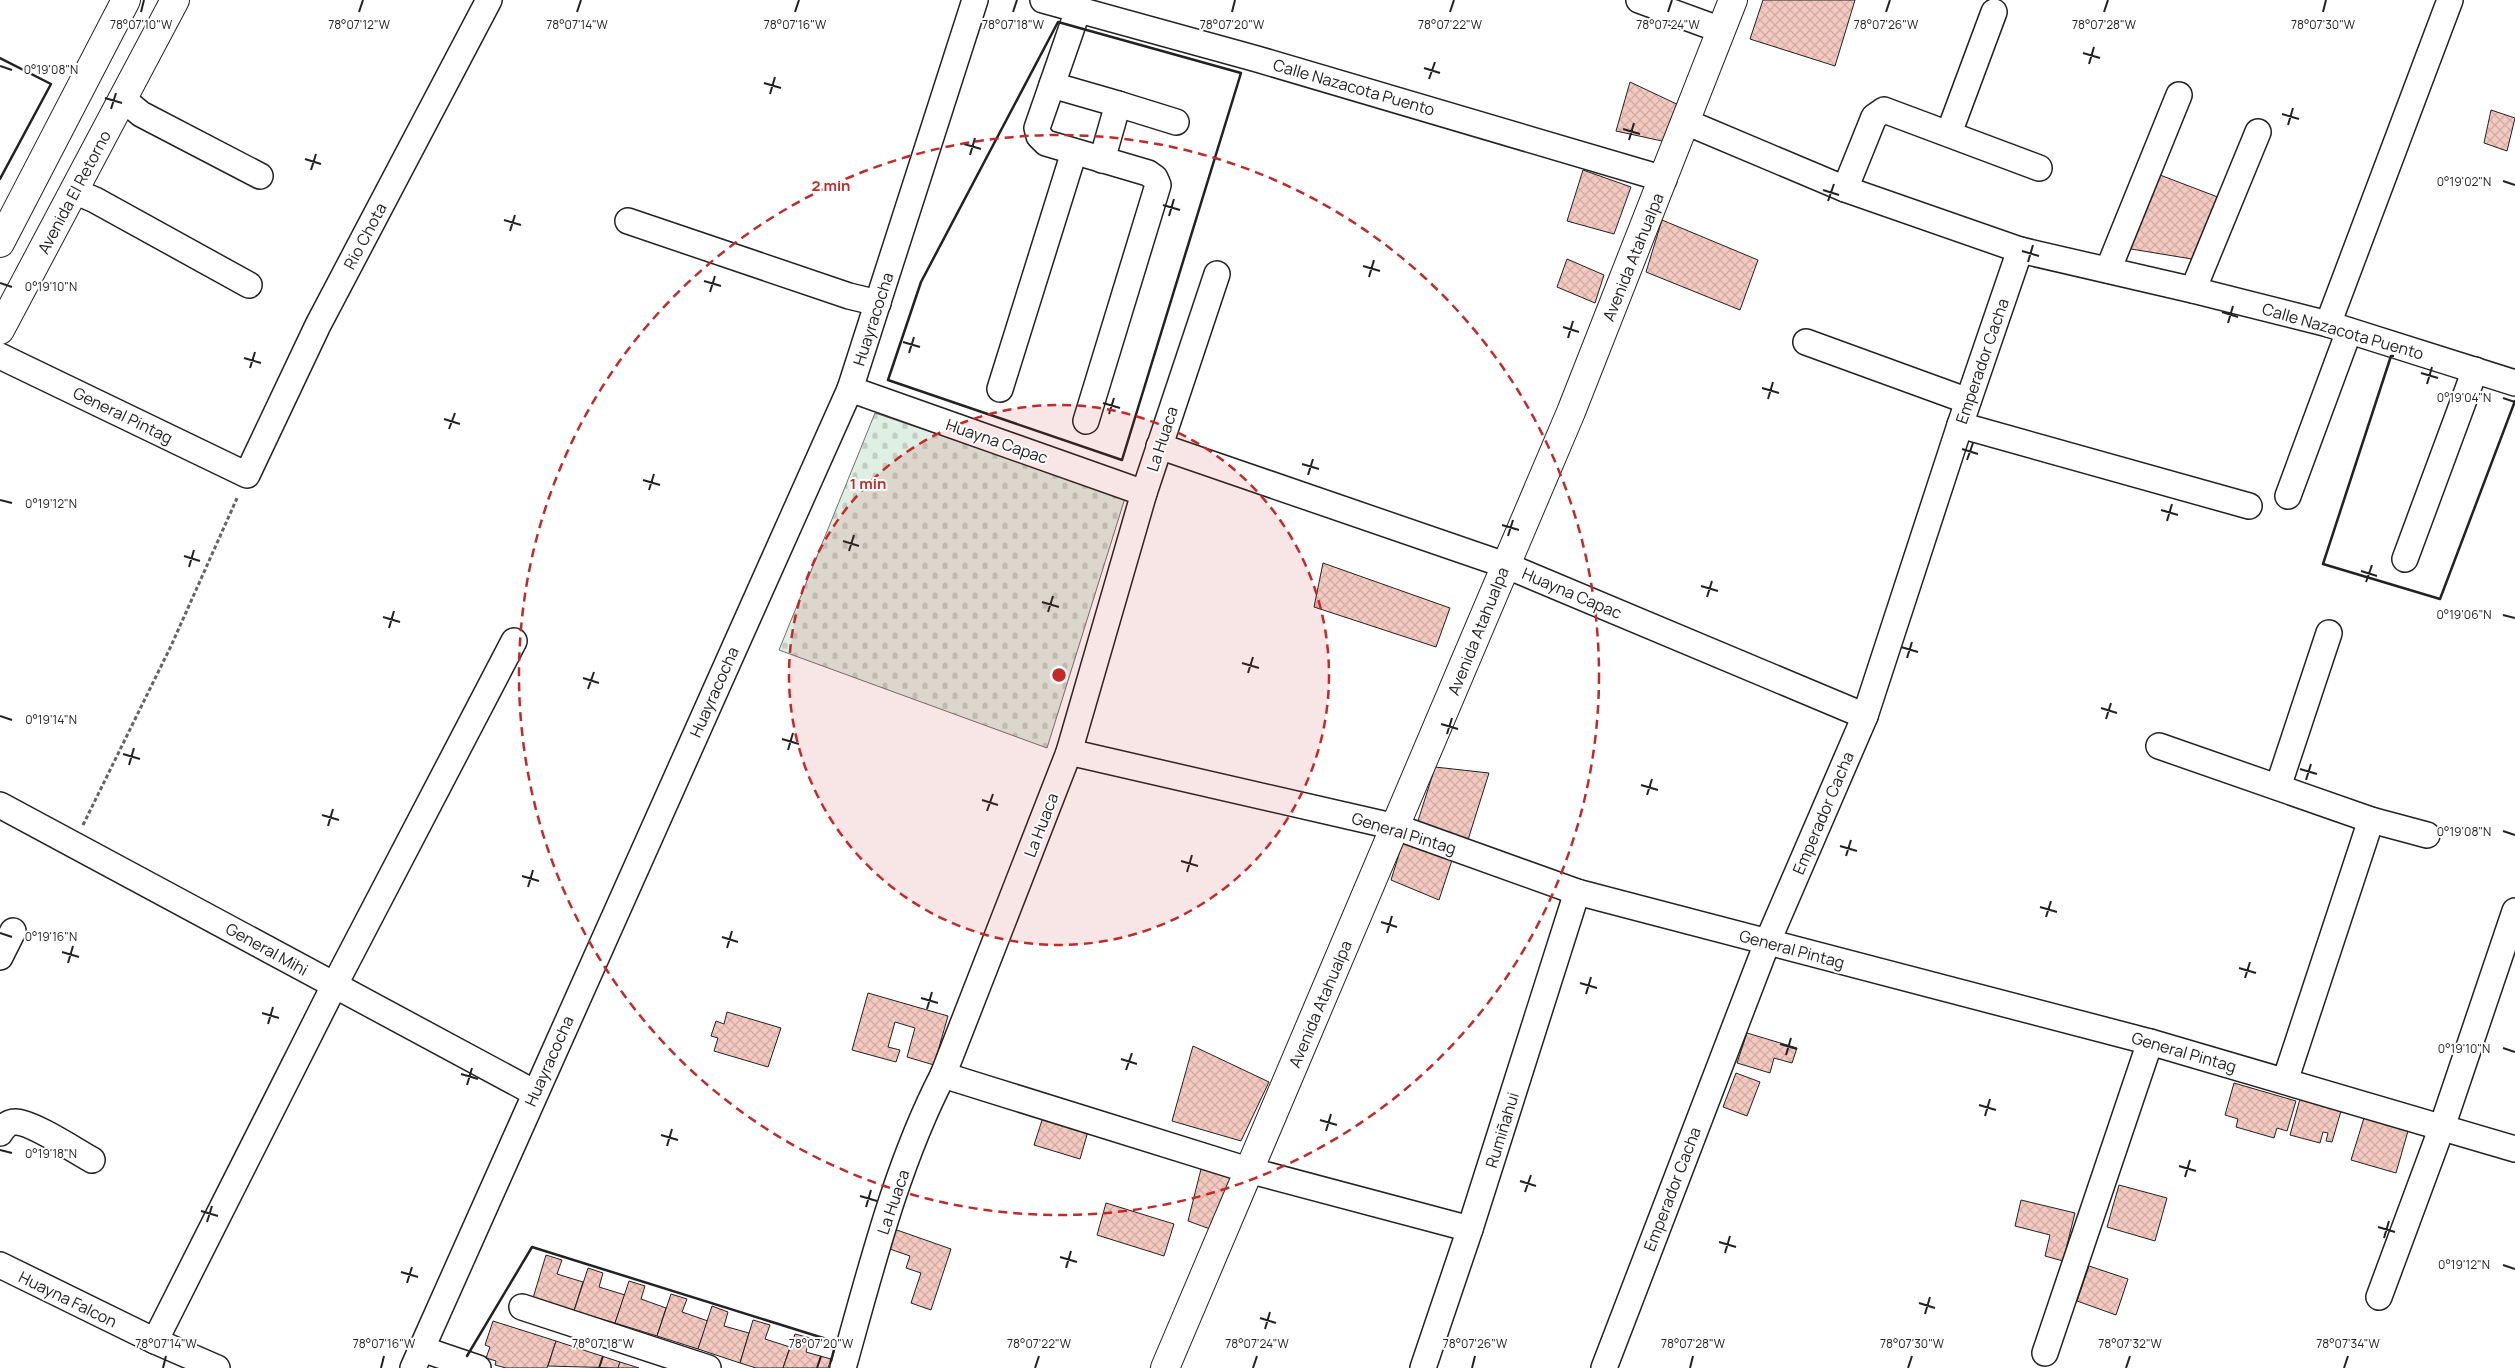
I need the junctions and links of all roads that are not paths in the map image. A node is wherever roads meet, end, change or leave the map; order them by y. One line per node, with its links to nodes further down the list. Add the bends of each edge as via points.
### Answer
1 (126, 0): 28 (main road)
2 (175, 0): 14 (main road, Avenida El Retorno)
3 (489, 0): 47 (street, Rio Chota, via 318,325)
4 (975, 0): 34 (street, Huayracocha)
5 (1043, 0): 9 (street, Calle Nazacota Puento)
6 (1639, 0): 11 (street)
7 (1732, 0): 11 (main road, Avenida Atahualpa)
8 (2450, 0): 35 (street)
9 (1078, 10): 12 (street); 24 (street, Calle Nazacota Puento, via 1276,64)
10 (1994, 12): 19 (street)
11 (1721, 30): 17 (main road, Avenida Atahualpa)
12 (1052, 85): 15 (street); 20 (street, via 1038,128 1039,136 1046,142)
13 (2179, 95): 30 (street)
14 (122, 99): 23 (street, via 141,114); 26 (main road, Avenida El Retorno)
15 (1118, 104): 16 (street); 21 (street)
16 (1176, 122)
17 (1686, 122): 24 (main road, Avenida Atahualpa); 25 (street, Calle Nazacota Puento)
18 (2258, 132): 33 (street)
19 (1948, 133): 22 (street); 25 (street, via 1884,110 1874,117)
20 (1074, 152): 21 (street); 42 (street)
21 (1102, 160): 44 (street, via 1148,174 1158,185)
22 (2039, 168)
23 (260, 176)
24 (1664, 179): 52 (main road, Avenida Atahualpa, via 1571,412)
25 (1845, 189): 29 (street, Calle Nazacota Puento)
26 (74, 191): 32 (street); 36 (main road, Avenida El Retorno)
27 (628, 221): 34 (street)
28 (4, 225)
29 (2020, 250): 30 (street, Calle Nazacota Puento); 43 (street, Emperador Cacha)
30 (2108, 270): 33 (street, Calle Nazacota Puento)
31 (1217, 274): 46 (street, La Huaca)
32 (249, 285)
33 (2193, 290): 35 (street, Calle Nazacota Puento)
34 (878, 303): 41 (street, Huayracocha)
35 (2339, 328): 39 (street, Calle Nazacota Puento); 49 (street)
36 (0, 330)
37 (1806, 342): 43 (street)
38 (0, 356): 47 (street, General Pintag)
39 (2475, 370): 40 (street, Calle Nazacota Puento); 51 (street)
40 (2515, 383)
41 (850, 389): 48 (street, Huayna Capac); 72 (street, Huayracocha)
42 (1000, 389)
43 (1968, 401): 45 (street, Emperador Cacha)
44 (1086, 421)
45 (1960, 425): 50 (street); 55 (street, Emperador Cacha)
46 (1160, 446): 48 (street, La Huaca); 52 (street, Huayna Capac)
47 (247, 475)
48 (1144, 493): 57 (street, La Huaca)
49 (2288, 496)
50 (2249, 506)
51 (2405, 558)
52 (1505, 564): 55 (street, Huayna Capac); 61 (main road, Avenida Atahualpa)
53 (2329, 633): 58 (street)
54 (514, 641): 68 (street)
55 (1865, 716): 66 (street, Emperador Cacha)
56 (2159, 746): 58 (street)
57 (1070, 752): 61 (street, General Pintag); 70 (street, La Huaca)
58 (2278, 788): 60 (street)
59 (0, 805): 68 (street, General Mihi)
60 (2371, 820): 62 (street); 71 (street)
61 (1396, 827): 63 (street, General Pintag); 77 (main road, Avenida Atahualpa)
62 (2427, 835)
63 (1577, 892): 66 (street, General Pintag); 78 (street, Rumiñahui)
64 (2515, 911): 73 (street)
65 (13, 931): 67 (street)
66 (1767, 943): 69 (street, General Pintag); 91 (street, Emperador Cacha)
67 (0, 956)
68 (334, 986): 72 (street, General Mihi); 82 (street)
69 (2150, 1042): 71 (street, General Pintag); 83 (street)
70 (943, 1075): 77 (street); 88 (street, La Huaca, via 921,1119 871,1266)
71 (2285, 1081): 73 (street, General Pintag)
72 (535, 1093): 84 (street, Huayracocha)
73 (2442, 1127): 75 (street, General Pintag); 80 (street)
74 (0, 1133): 76 (street, via 3,1127 14,1122 28,1124)
75 (2515, 1149)
76 (92, 1160)
77 (1248, 1170): 78 (street); 89 (main road, Avenida Atahualpa)
78 (1470, 1229): 90 (street, Rumiñahui)
79 (0, 1266): 82 (street, Huayna Falcon)
80 (2379, 1298)
81 (522, 1307): 87 (street)
82 (155, 1341): 85 (street, Huayna Falcon)
83 (2045, 1353)
84 (417, 1358): 86 (street)
85 (217, 1368)
86 (478, 1368)
87 (708, 1368)
88 (843, 1368)
89 (1165, 1368)
90 (1423, 1368)
91 (1604, 1368)

